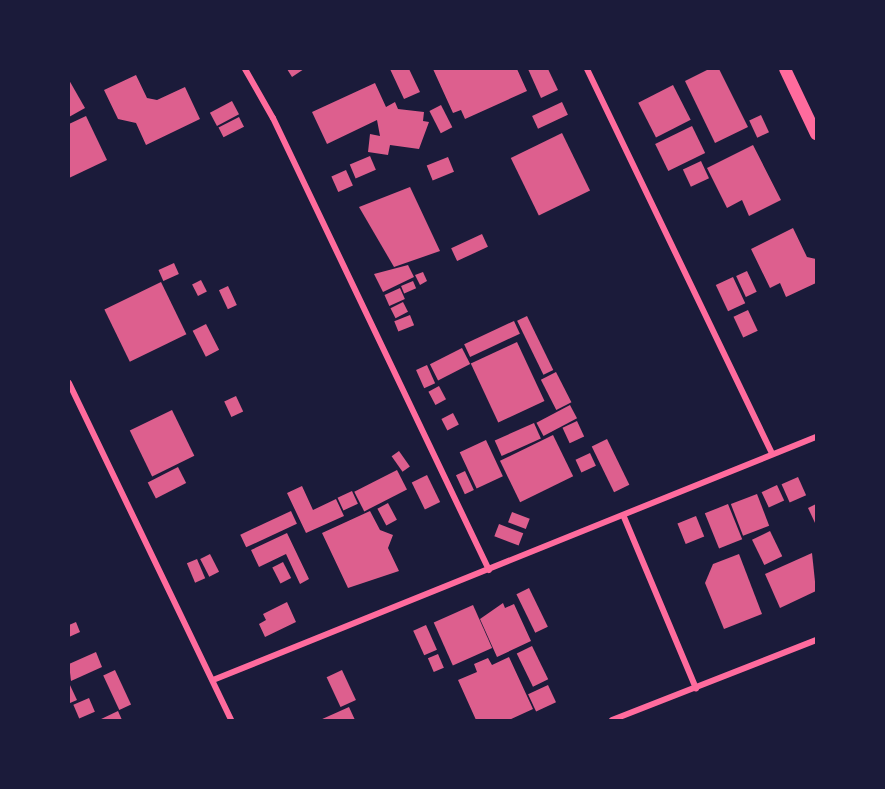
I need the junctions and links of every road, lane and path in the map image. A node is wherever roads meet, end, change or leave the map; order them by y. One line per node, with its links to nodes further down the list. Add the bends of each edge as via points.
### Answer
1 (245, 69): 9 (street, via 273,118)
2 (587, 69): 7 (street)
3 (785, 69): 4 (main road)
4 (816, 134)
5 (69, 383): 11 (street)
6 (816, 437): 7 (street)
7 (772, 454): 8 (street)
8 (624, 517): 9 (street); 12 (street)
9 (489, 570): 11 (street)
10 (816, 640): 12 (street)
11 (213, 680): 13 (street)
12 (696, 688): 14 (street)
13 (231, 720)
14 (612, 720)

